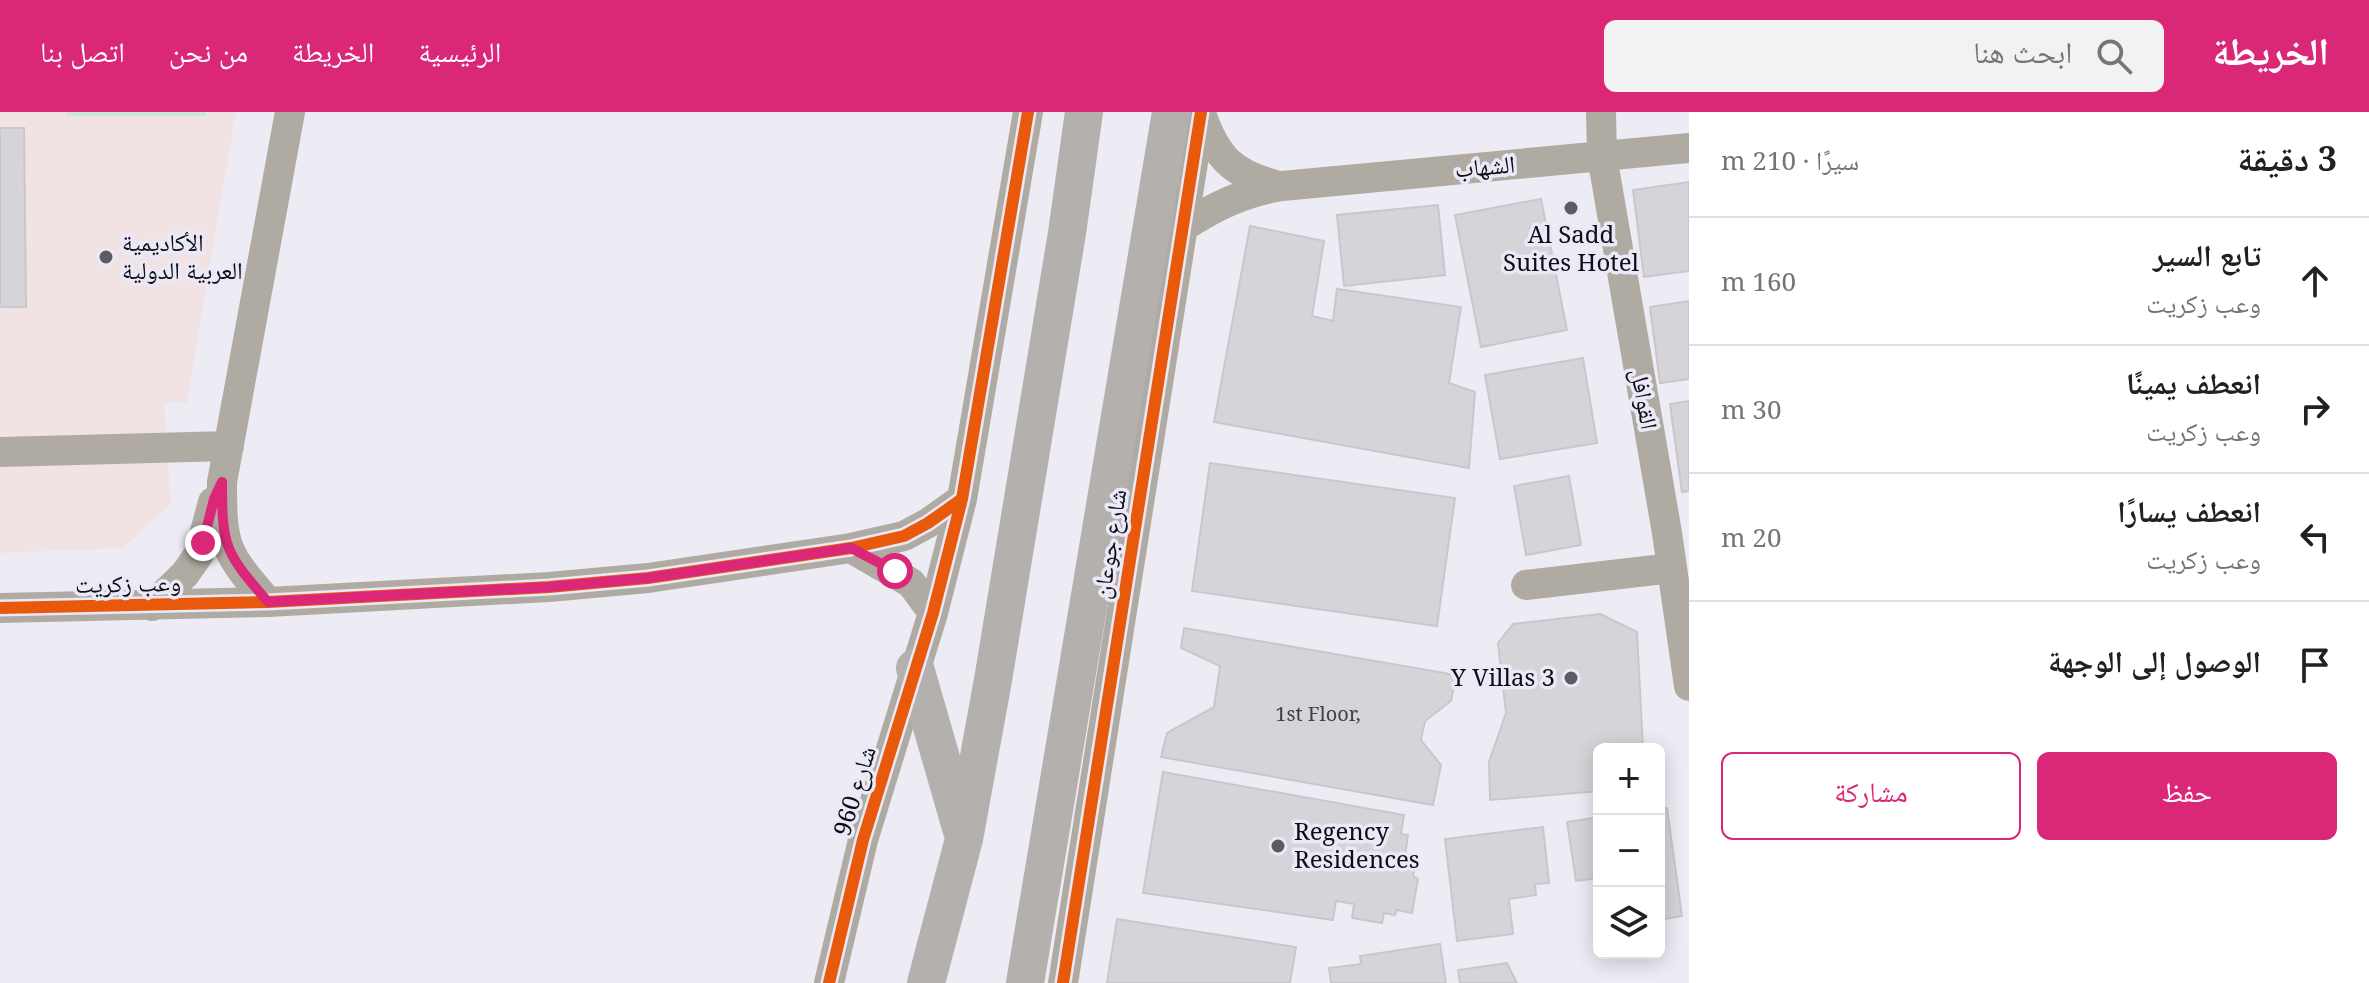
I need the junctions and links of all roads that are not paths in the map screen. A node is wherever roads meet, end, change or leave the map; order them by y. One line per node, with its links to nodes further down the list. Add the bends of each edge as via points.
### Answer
1 (290, 112): 11 (street, وعب زكريت)
2 (1028, 112): 14 (street)
3 (1084, 112): 25 (main road)
4 (1171, 112): 10 (main road, شارع جوعان)
5 (1201, 112): 9 (street, الشهاب, via 1210,141 1228,164 1253,180); 10 (street, شارع جوعان)
6 (1601, 112): 8 (street, القوافل)
7 (1689, 148): 8 (street, الشهاب)
8 (1602, 156): 9 (street, الشهاب); 15 (street, القوافل)
9 (1282, 186): 10 (street, الشهاب, via 1231,199)
10 (1166, 234): 28 (main road, شارع جوعان); 29 (street, شارع جوعان, via 1173,288)
11 (229, 446): 12 (street); 13 (street, وعب زكريت)
12 (0, 452)
13 (222, 482): 19 (street, وعب زكريت, via 225,542 238,568); 20 (street, وعب زكريت, via 199,554)
14 (962, 499): 16 (street, وعب زكريت, via 904,536); 22 (street)
15 (1678, 531): 17 (street, القوافل)
16 (851, 548): 19 (street, وعب زكريت, via 648,578); 22 (street, via 911,583)
17 (1672, 568): 18 (street); 24 (street, القوافل)
18 (1526, 585)
19 (268, 602): 20 (street, وعب زكريت)
20 (152, 606): 21 (street, وعب زكريت)
21 (0, 608)
22 (933, 613): 23 (street, شارع 960)
23 (915, 668): 25 (main road); 26 (street, شارع 960, via 863,840)
24 (1689, 686)
25 (964, 839): 27 (main road)
26 (829, 983)
27 (926, 983)
28 (1025, 983)
29 (1063, 983)

